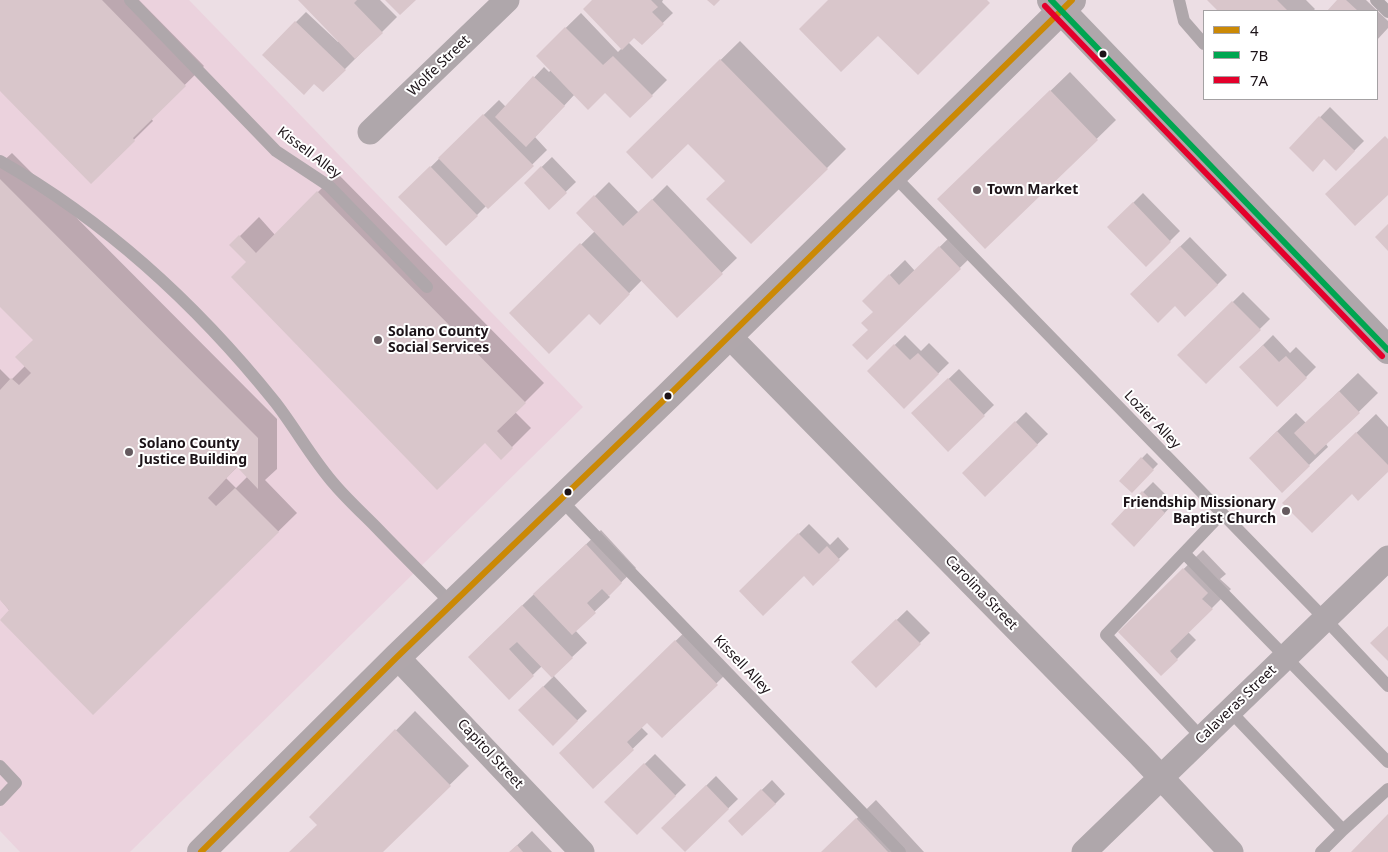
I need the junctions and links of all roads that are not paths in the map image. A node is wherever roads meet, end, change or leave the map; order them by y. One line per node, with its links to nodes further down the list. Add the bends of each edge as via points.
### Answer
1 (130, 0): 11 (lane, Kissell Alley, via 276,151 329,186)
2 (507, 0): 8 (street, Wolfe Street)
3 (1179, 0): 7 (lane, via 1184,21)
4 (1376, 0): 6 (lane)
5 (1061, 4): 10 (main road); 13 (street)
6 (1388, 12)
7 (1203, 43)
8 (370, 132)
9 (0, 161): 18 (lane, via 108,234 184,301 270,396 337,488)
10 (894, 176): 12 (main road); 15 (lane, Lozier Alley)
11 (427, 287)
12 (730, 336): 14 (main road); 27 (street, Carolina Street)
13 (1388, 350)
14 (561, 500): 18 (main road); 33 (lane, Kissell Alley)
15 (1222, 513): 16 (lane); 19 (lane, Lozier Alley)
16 (1184, 553): 21 (lane); 24 (lane, via 1106,635)
17 (1388, 558): 19 (street, Calaveras Street)
18 (452, 604): 20 (main road)
19 (1325, 619): 21 (street, Calaveras Street); 22 (lane, Lozier Alley)
20 (397, 657): 31 (main road); 32 (street, Capitol Street)
21 (1286, 657): 23 (street, Calaveras Street); 25 (lane)
22 (1388, 686)
23 (1230, 711): 24 (street, Calaveras Street); 30 (lane)
24 (1202, 738): 27 (street, Calaveras Street)
25 (1388, 762)
26 (0, 766): 29 (lane, via 16,783)
27 (1162, 777): 34 (street, Calaveras Street); 35 (street, Carolina Street)
28 (1388, 789): 30 (lane)
29 (0, 800)
30 (1343, 830): 36 (lane)
31 (201, 852)
32 (582, 852)
33 (900, 852)
34 (1084, 852)
35 (1231, 852)
36 (1321, 852)

